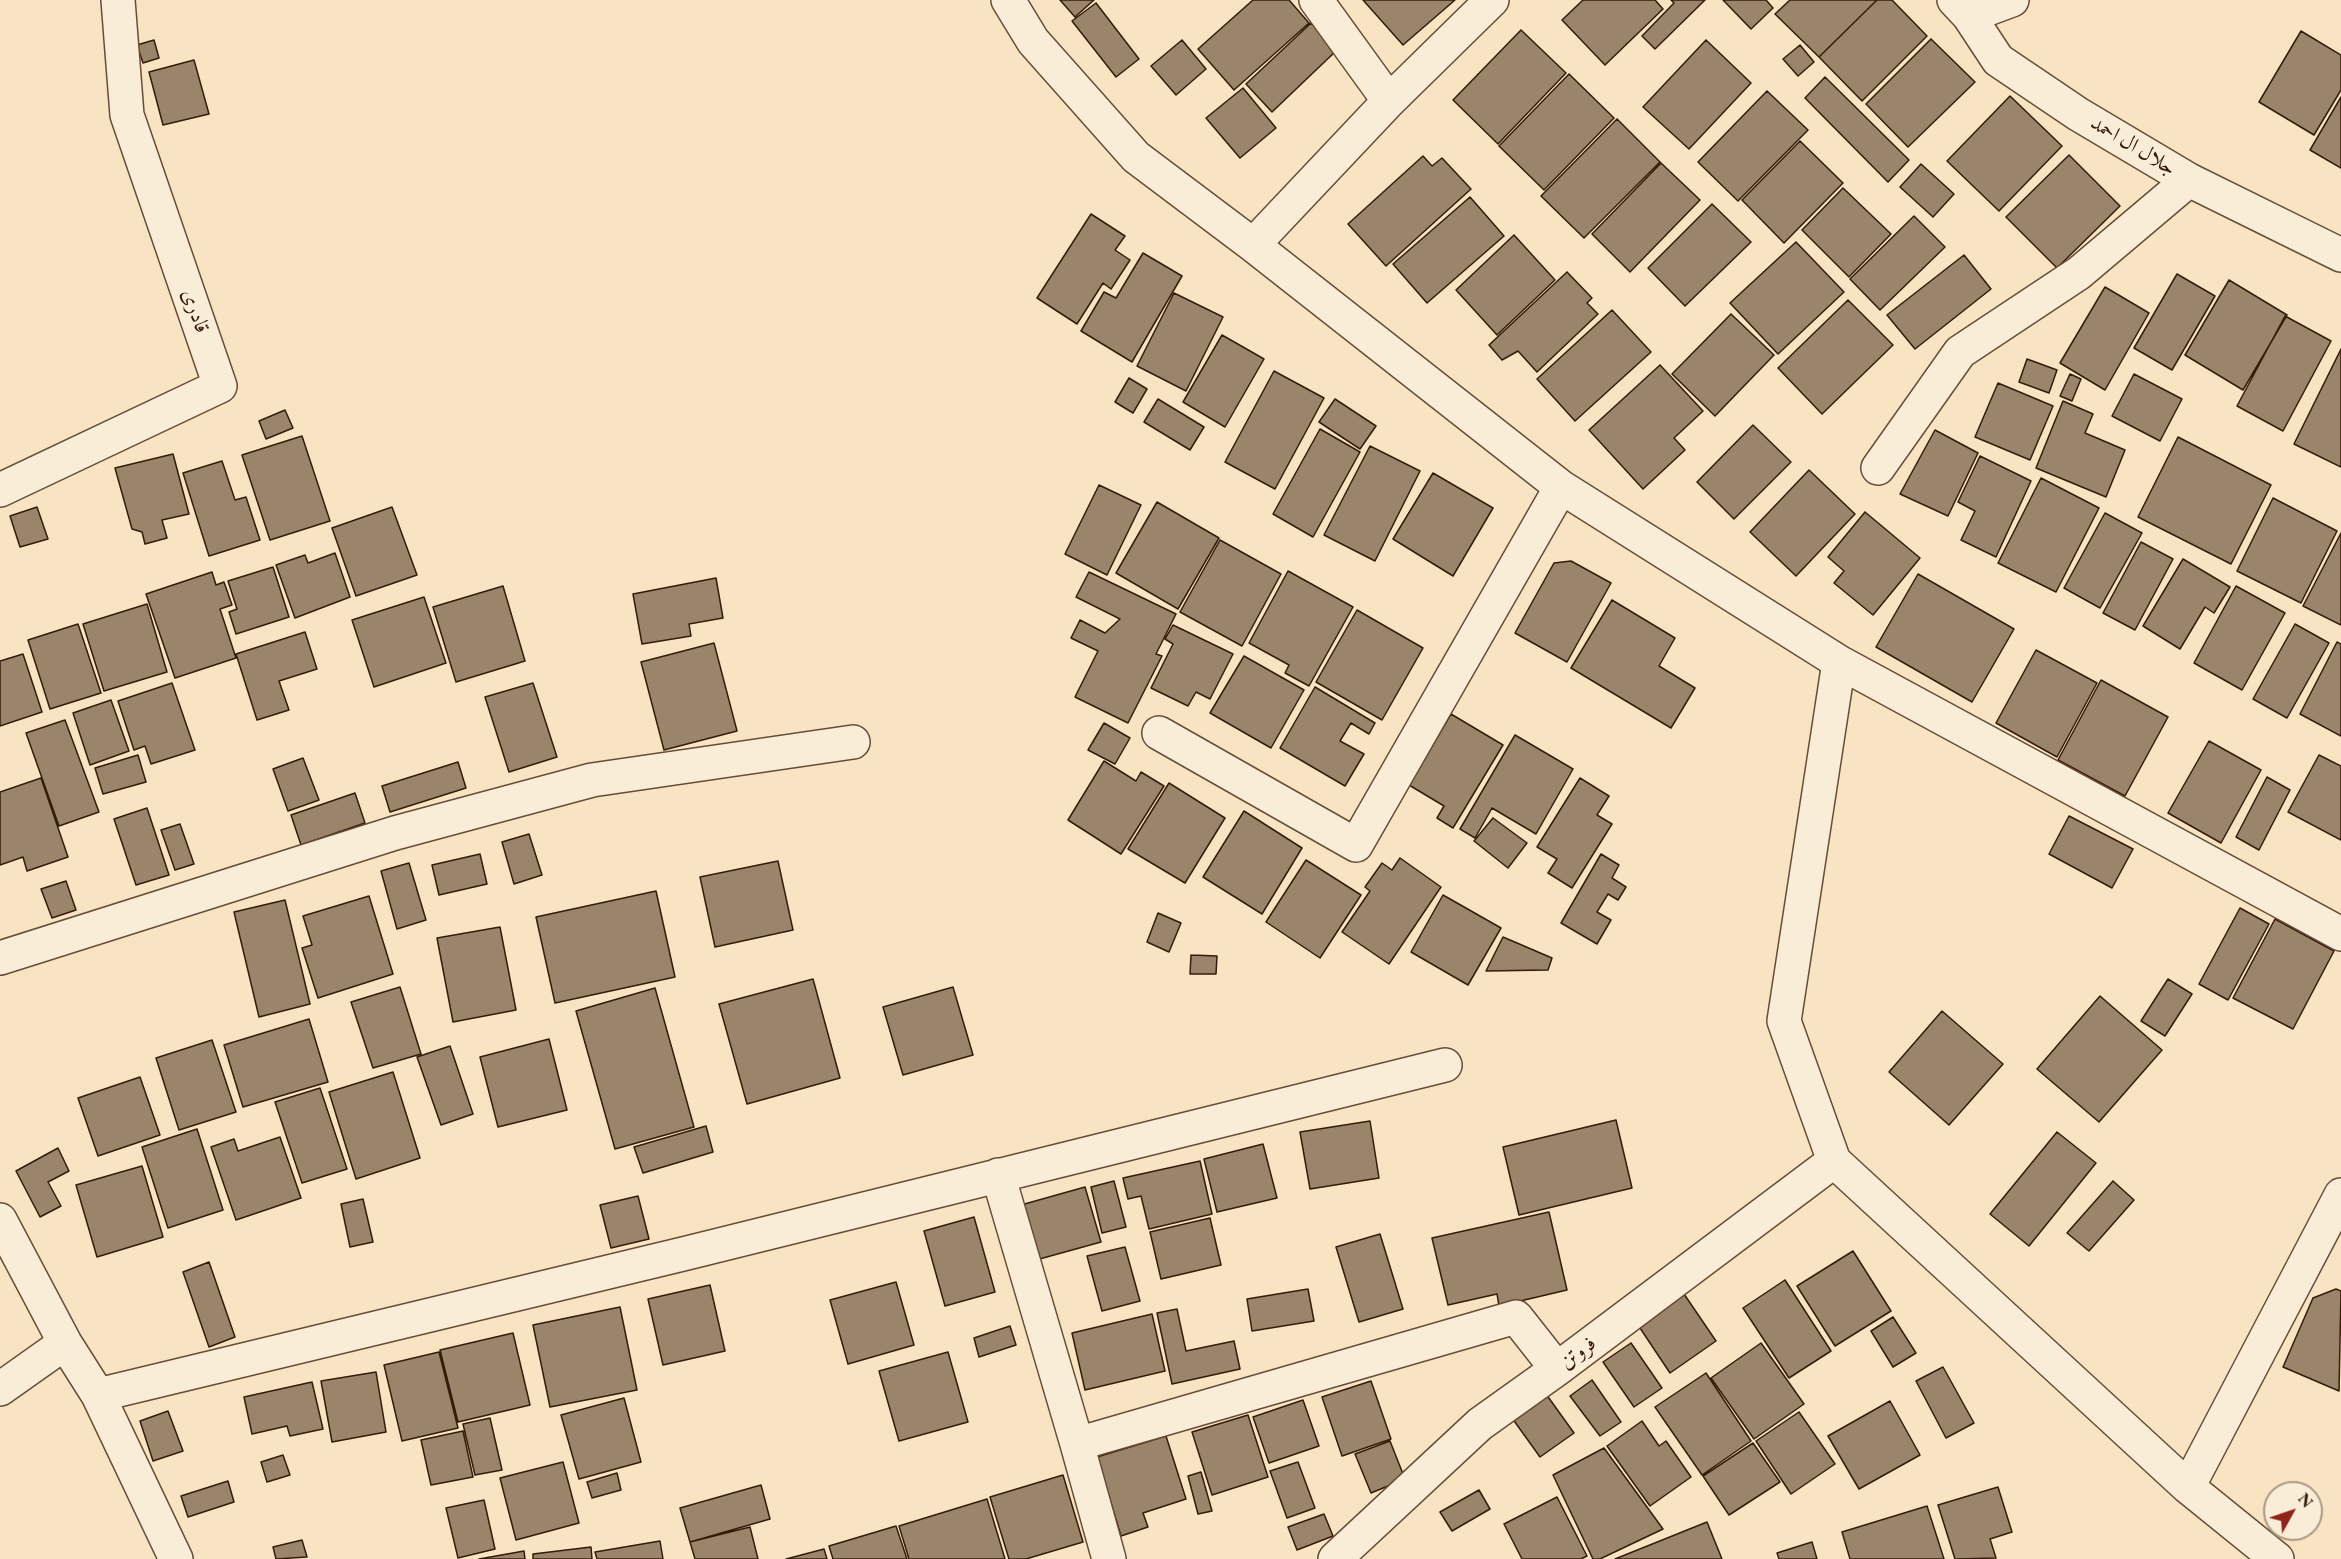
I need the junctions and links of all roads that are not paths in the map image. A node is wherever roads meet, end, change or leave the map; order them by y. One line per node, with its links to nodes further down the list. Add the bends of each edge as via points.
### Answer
1 (118, 0): 13 (street, قادری, via 127,115 220,386)
2 (1008, 0): 9 (street, via 1033,41 1136,157)
3 (1316, 0): 7 (street)
4 (1492, 0): 7 (street)
5 (2012, 0): 6 (street)
6 (1961, 8): 8 (street, جلال ال احمد, via 1998,60 2078,114)
7 (1389, 101): 9 (street)
8 (2189, 180): 10 (street, جلال ال احمد); 11 (street, via 2079,273 1960,352)
9 (1252, 245): 12 (street)
10 (2341, 255)
11 (1878, 468)
12 (1561, 487): 14 (street); 15 (street, via 1356,846)
13 (0, 490)
14 (1839, 662): 17 (street); 20 (street, via 1784,1021)
15 (1159, 733)
16 (853, 742): 18 (street, via 592,780 395,833)
17 (2341, 934)
18 (0, 958)
19 (1445, 1065): 21 (street)
20 (1834, 1161): 25 (street, فروتن); 29 (street)
21 (998, 1175): 27 (street); 28 (street)
22 (2341, 1195): 29 (street)
23 (0, 1220): 24 (street)
24 (65, 1343): 26 (street); 27 (street)
25 (1557, 1369): 28 (street, via 1516,1317); 32 (street, فروتن, via 1480,1424)
26 (0, 1389)
27 (98, 1395): 30 (street)
28 (1077, 1443): 31 (street)
29 (2188, 1487): 33 (street)
30 (176, 1559)
31 (1108, 1559)
32 (1335, 1559)
33 (2277, 1559)

